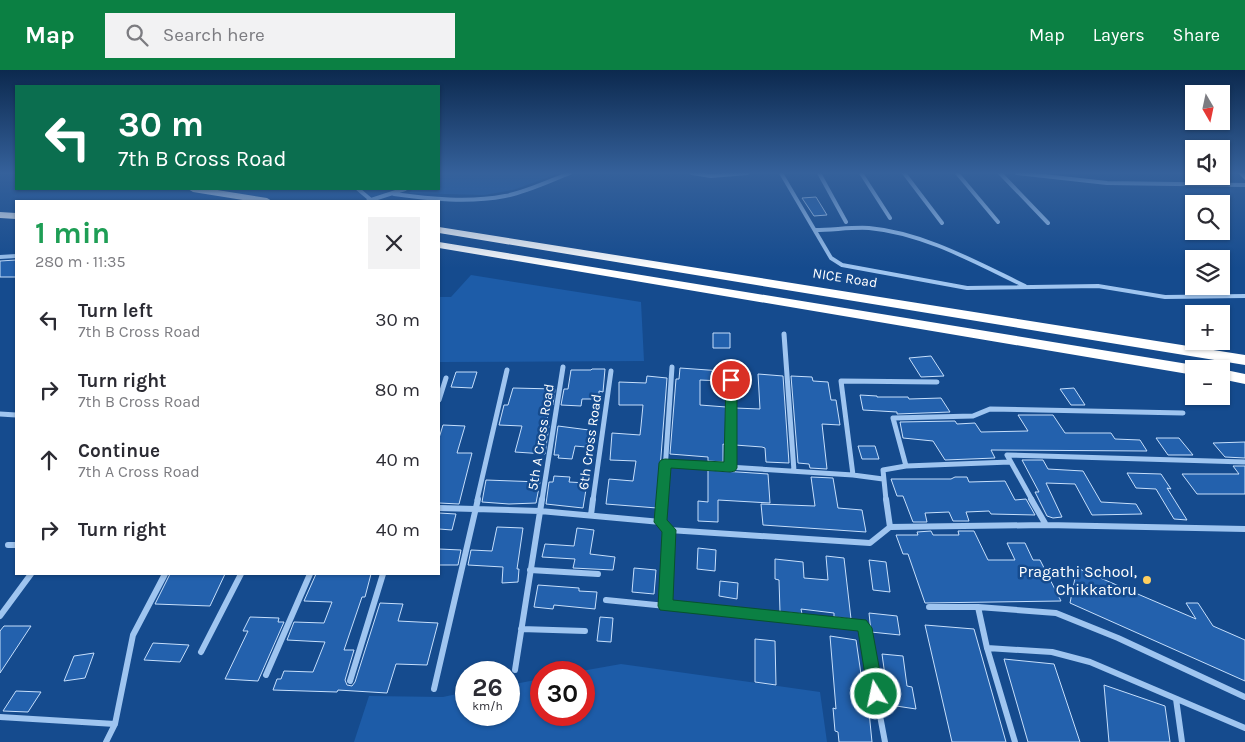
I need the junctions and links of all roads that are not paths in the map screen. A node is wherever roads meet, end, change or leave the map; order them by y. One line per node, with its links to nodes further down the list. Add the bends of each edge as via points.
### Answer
1 (799, 204): 15 (street)
2 (836, 204): 10 (street)
3 (881, 204): 9 (street)
4 (928, 204): 12 (street)
5 (983, 204): 11 (street)
6 (1030, 204): 13 (street)
7 (0, 215): 8 (highway)
8 (15, 216)
9 (890, 218)
10 (846, 222)
11 (998, 222)
12 (942, 223)
13 (1048, 223)
14 (440, 230): 22 (highway, NICE Road)
15 (815, 230): 19 (street, via 874,229 906,235); 19 (street, via 831,258 842,265 967,288)
16 (440, 245): 25 (highway)
17 (15, 256): 18 (street)
18 (0, 257)
19 (1028, 287): 20 (street, via 1098,286 1165,297)
20 (1245, 296)
21 (784, 334): 42 (street)
22 (1245, 360)
23 (672, 366): 39 (street)
24 (563, 367): 47 (street, 5th A Cross Road)
25 (1185, 369)
26 (506, 370): 46 (street)
27 (611, 371): 48 (street, 6th Cross Road)
28 (1230, 376): 30 (highway)
29 (446, 378): 33 (street)
30 (1245, 379)
31 (731, 380): 41 (street)
32 (937, 382): 43 (street, via 841,381)
33 (440, 397)
34 (1183, 413): 40 (street, via 990,409 973,416 893,418)
35 (0, 414): 36 (street)
36 (15, 415)
37 (1010, 462): 38 (street, via 1007,455); 40 (street); 50 (street)
38 (1245, 462)
39 (665, 463): 41 (street); 49 (street)
40 (906, 466): 44 (street, via 884,470)
41 (730, 468): 42 (street)
42 (794, 471): 43 (street)
43 (853, 475): 44 (street)
44 (883, 479): 51 (street)
45 (440, 508): 46 (street)
46 (475, 509): 47 (street); 75 (street)
47 (540, 511): 48 (street); 56 (street, 5th A Cross Road)
48 (591, 516): 49 (street)
49 (661, 522): 53 (street)
50 (1046, 525): 51 (street); 52 (street)
51 (890, 527): 53 (street, via 870,543)
52 (1245, 529)
53 (669, 530): 64 (street)
54 (8, 545): 55 (street)
55 (15, 545)
56 (530, 570): 57 (street); 68 (street, 5th A Cross Road)
57 (598, 574)
58 (31, 575): 67 (street)
59 (164, 575): 79 (street, via 133,635)
60 (240, 575): 71 (street)
61 (310, 575): 73 (street)
62 (383, 575): 74 (street)
63 (606, 600): 64 (street)
64 (666, 606): 82 (street, via 863,626)
65 (929, 607): 66 (street)
66 (978, 607): 70 (street); 76 (street, via 1056,613)
67 (0, 616)
68 (522, 629): 69 (street); 72 (street, 5th A Cross Road)
69 (585, 631)
70 (987, 648): 77 (street, via 1052,652 1090,662); 83 (street)
71 (201, 652)
72 (517, 661)
73 (266, 675)
74 (350, 681)
75 (434, 689)
76 (1245, 697)
77 (1176, 700): 80 (street); 84 (street)
78 (0, 717): 79 (street)
79 (115, 724): 81 (street)
80 (1245, 728)
81 (106, 742)
82 (885, 742)
83 (1015, 742)
84 (1182, 742)

